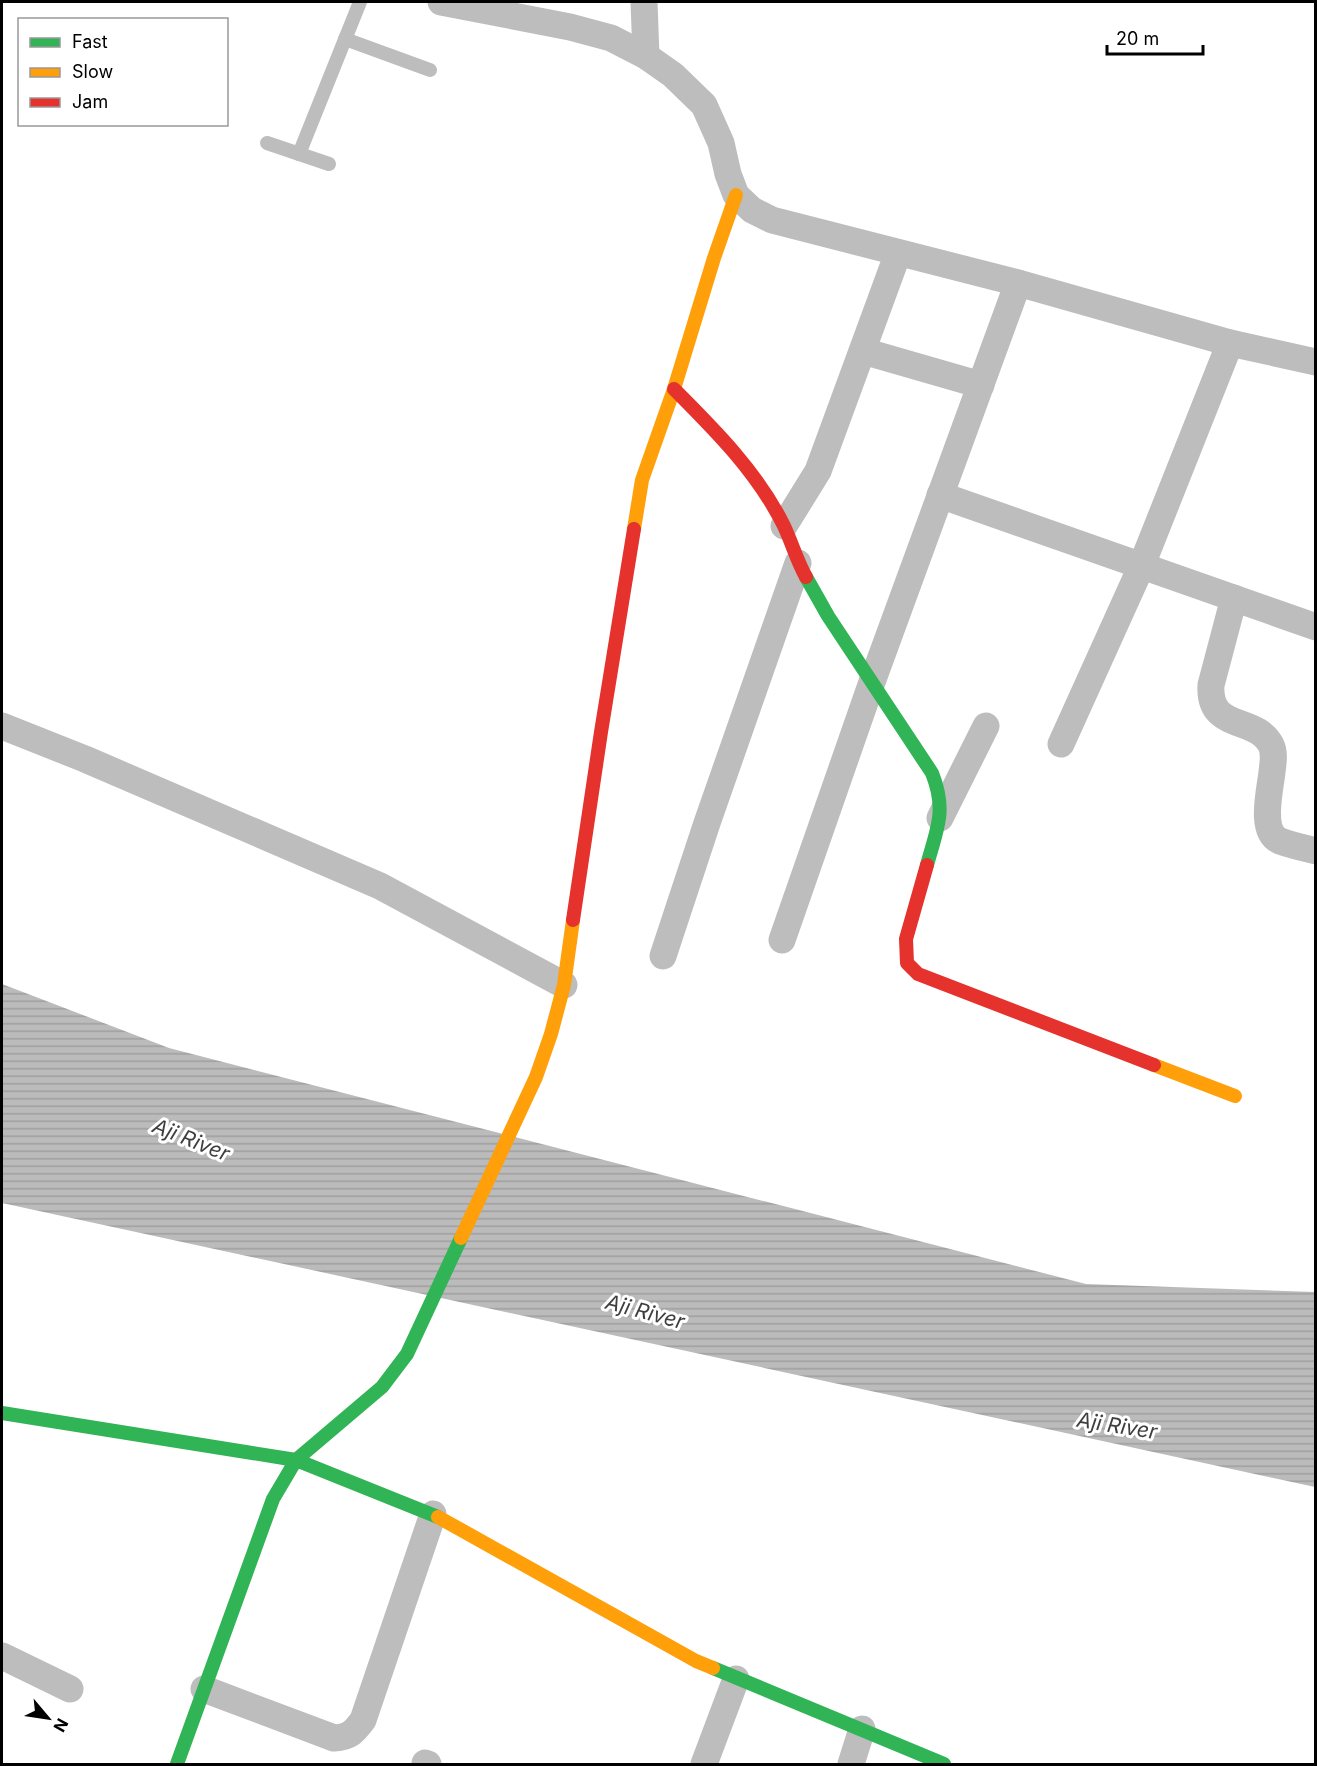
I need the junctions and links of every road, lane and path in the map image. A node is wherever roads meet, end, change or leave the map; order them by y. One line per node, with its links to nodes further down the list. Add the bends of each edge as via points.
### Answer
1 (360, 2): 4 (lane)
2 (441, 2): 5 (street, via 590,32)
3 (644, 2): 5 (street)
4 (345, 39): 6 (lane); 8 (lane)
5 (646, 56): 10 (street, via 704,105 721,143)
6 (430, 70)
7 (267, 143): 8 (lane)
8 (299, 154): 9 (lane)
9 (329, 164)
10 (736, 195): 11 (street, via 752,210 772,220); 17 (street)
11 (898, 253): 12 (street); 14 (street)
12 (1018, 283): 13 (street); 16 (street)
13 (1230, 343): 15 (street); 21 (street)
14 (863, 351): 16 (street); 19 (street, via 818,471)
15 (1316, 362)
16 (981, 385): 18 (street)
17 (674, 389): 19 (street, via 721,436); 32 (street, via 642,480)
18 (940, 495): 21 (street); 24 (street)
19 (784, 526): 20 (street)
20 (798, 562): 24 (street); 31 (street)
21 (1141, 567): 22 (street); 27 (street)
22 (1234, 598): 23 (street); 29 (street, via 1210,697 1221,714 1257,731 1270,744 1274,754 1268,819 1271,834)
23 (1316, 627)
24 (872, 682): 28 (street, via 932,773 940,794); 30 (street)
25 (2, 726): 32 (street, via 380,886)
26 (986, 726): 28 (street)
27 (1061, 744)
28 (940, 818): 33 (street, via 906,939 907,963 918,974)
29 (1316, 851)
30 (782, 940)
31 (663, 956)
32 (564, 985): 35 (street, via 536,1077 407,1354 382,1387)
33 (1235, 1096)
34 (2, 1413): 35 (street)
35 (296, 1460): 36 (street); 40 (street, via 273,1499)
36 (432, 1514): 38 (street); 40 (street, via 363,1720 348,1737 334,1738)
37 (2, 1656): 39 (street)
38 (736, 1680): 41 (street); 43 (street)
39 (70, 1689)
40 (204, 1689): 42 (street)
41 (862, 1729): 44 (street); 45 (street)
42 (177, 1764)
43 (704, 1764)
44 (851, 1764)
45 (944, 1764)

